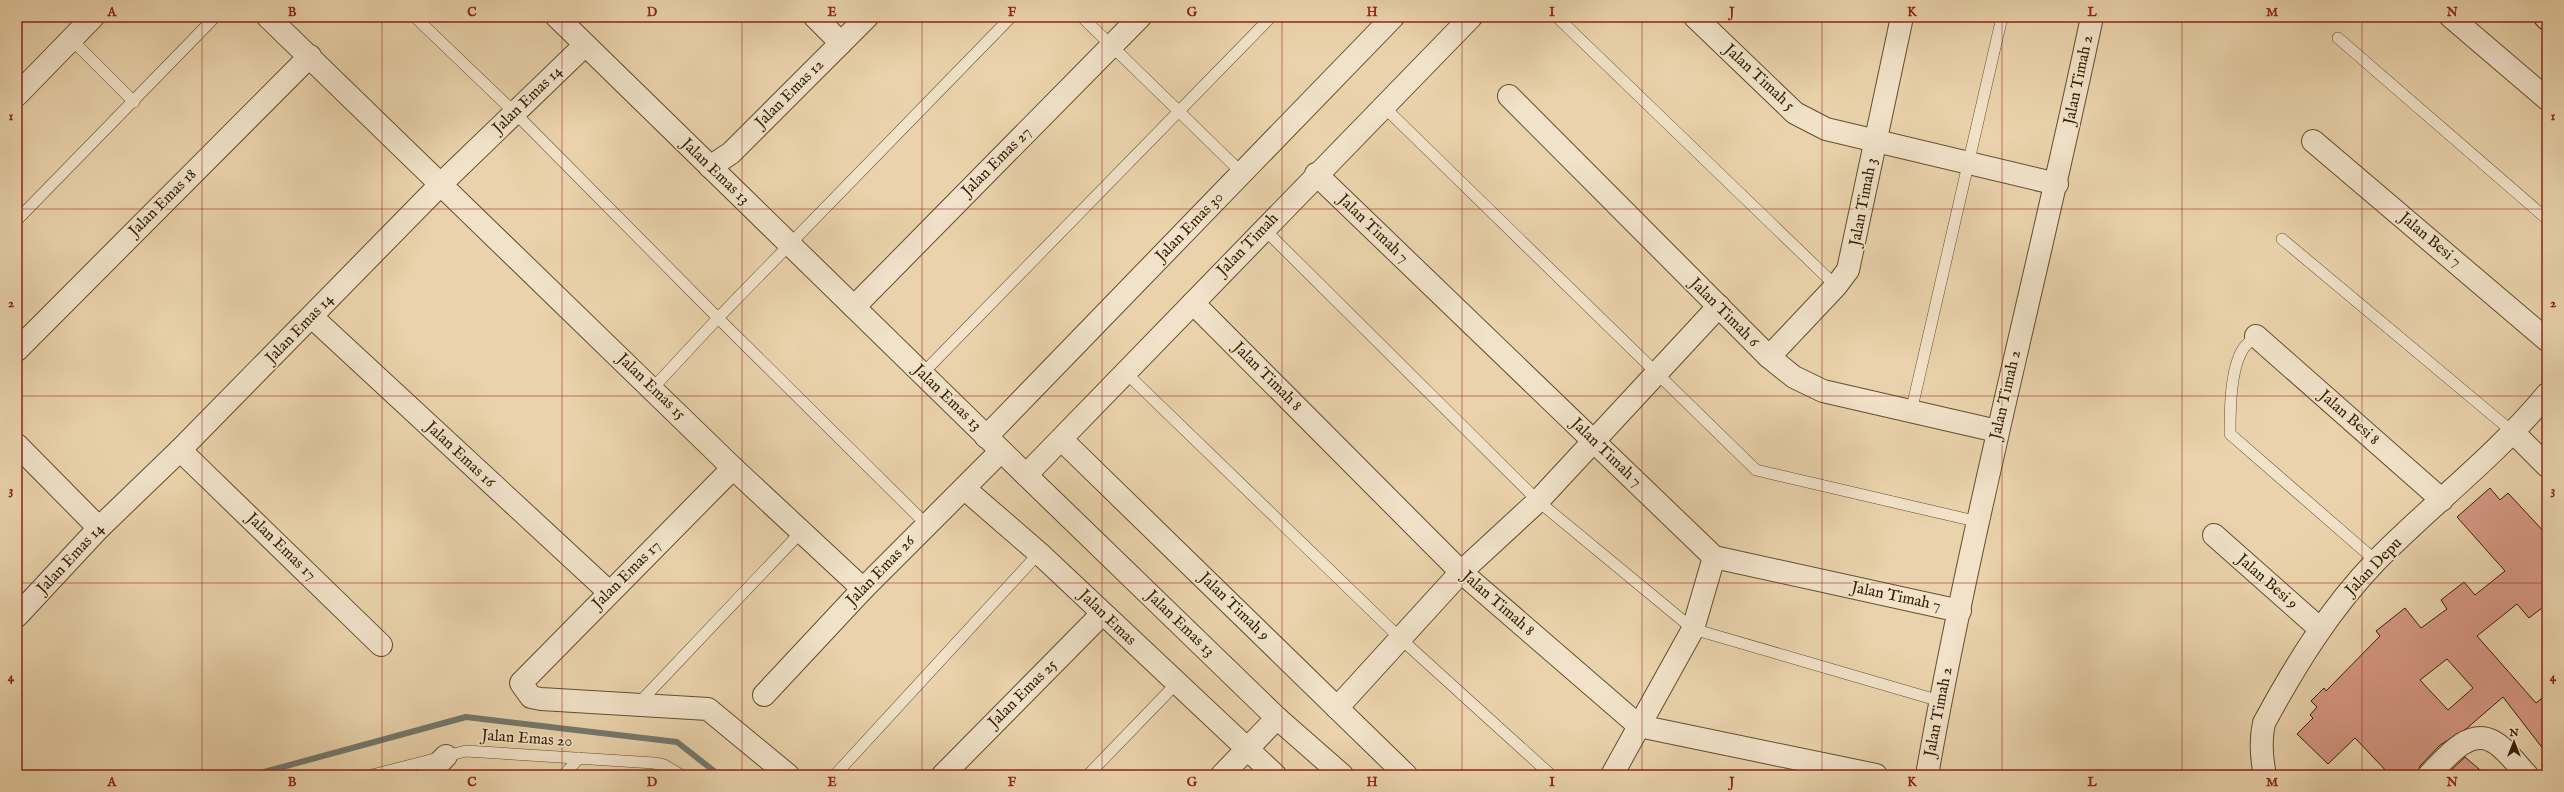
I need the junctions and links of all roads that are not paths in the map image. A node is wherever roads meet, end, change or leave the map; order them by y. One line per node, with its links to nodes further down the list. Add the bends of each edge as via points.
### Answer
1 (93, 17): 21 (street)
2 (215, 17): 29 (lane)
3 (268, 17): 25 (street)
4 (415, 17): 32 (lane)
5 (557, 17): 23 (street, Jalan Emas 13)
6 (815, 17): 22 (street)
7 (867, 17): 22 (street, Jalan Emas 12)
8 (1011, 17): 45 (lane)
9 (1082, 17): 24 (lane)
10 (1140, 17): 24 (street, Jalan Emas 27)
11 (1271, 17): 31 (lane)
12 (1393, 17): 37 (street, Jalan Emas 30)
13 (1471, 17): 30 (street, Jalan Timah)
14 (1557, 17): 46 (lane)
15 (1695, 17): 33 (street, Jalan Timah 5, via 1795,113 1826,129)
16 (1902, 17): 33 (street, Jalan Timah 3)
17 (2002, 17): 35 (lane)
18 (2092, 17): 40 (street, Jalan Timah 2)
19 (2451, 17): 28 (street)
20 (2338, 38): 41 (lane)
21 (72, 40): 26 (street); 29 (lane)
22 (841, 43): 36 (street, Jalan Emas 12, via 731,152)
23 (585, 45): 32 (street, Jalan Emas 14); 36 (street, Jalan Emas 13)
24 (1112, 47): 31 (lane); 49 (street, Jalan Emas 27)
25 (310, 56): 39 (street); 54 (street, Jalan Emas 18)
26 (17, 95)
27 (1509, 96): 48 (street, Jalan Timah 6, via 1624,214)
28 (2547, 99)
29 (134, 102): 42 (lane)
30 (1383, 106): 38 (street, Jalan Timah); 58 (lane)
31 (1178, 110): 37 (lane); 57 (lane)
32 (514, 112): 39 (street, Jalan Emas 14); 51 (lane)
33 (1876, 140): 35 (street, Jalan Timah 5); 46 (street, Jalan Timah 3, via 1853,253 1848,270)
34 (2313, 141): 53 (street, Jalan Besi 7)
35 (1969, 163): 40 (street, Jalan Timah 5); 61 (lane)
36 (710, 167): 45 (street, Jalan Emas 13)
37 (1242, 173): 66 (street, Jalan Emas 30)
38 (1316, 174): 43 (street, Jalan Timah); 65 (street, Jalan Timah 7)
39 (442, 184): 50 (street, Jalan Emas 14); 59 (street, Jalan Emas 15)
40 (2057, 184): 62 (street, Jalan Timah 2)
41 (2547, 219)
42 (17, 220)
43 (1264, 229): 47 (street, Jalan Timah); 74 (lane)
44 (2282, 239): 63 (lane)
45 (791, 246): 49 (street, Jalan Emas 13); 51 (lane)
46 (1836, 286): 55 (street, Jalan Timah 3)
47 (1193, 303): 56 (street, Jalan Timah); 83 (street, Jalan Timah 8)
48 (1719, 306): 55 (street, Jalan Timah 6); 58 (street)
49 (854, 307): 57 (street, Jalan Emas 13)
50 (312, 317): 68 (street, Jalan Emas 14); 85 (street, Jalan Emas 16)
51 (718, 318): 59 (lane); 76 (lane)
52 (2256, 336): 73 (street, Jalan Besi 8); 82 (lane, via 2243,350 2235,376 2230,399 2230,434)
53 (2547, 340)
54 (17, 350)
55 (1769, 357): 61 (street, Jalan Timah 6, via 1794,377 1823,391)
56 (1124, 371): 64 (street, Jalan Timah); 91 (lane)
57 (922, 374): 66 (street, Jalan Emas 13)
58 (1656, 375): 65 (street); 75 (lane, via 1756,470)
59 (653, 388): 70 (street, Jalan Emas 15)
60 (2547, 394): 63 (street, Jalan Depu)
61 (1911, 412): 62 (street, Jalan Timah 6)
62 (1997, 432): 75 (street, Jalan Timah 2)
63 (2514, 433): 69 (street); 73 (street, Jalan Depu)
64 (1062, 440): 71 (street, Jalan Timah); 97 (street, Jalan Timah 9)
65 (1595, 442): 74 (street); 81 (street, Jalan Timah 7)
66 (994, 444): 71 (street, Jalan Emas 13); 72 (street, Jalan Emas 26)
67 (17, 445): 77 (street)
68 (180, 450): 77 (street, Jalan Emas 14); 92 (street, Jalan Emas 17)
69 (2547, 466)
70 (733, 468): 78 (street, Jalan Emas 15); 85 (street, Jalan Emas 17)
71 (1026, 475): 98 (street, Jalan Emas 13)
72 (964, 489): 76 (street, Jalan Emas 26); 80 (street, Jalan Emas)
73 (2442, 500): 82 (street, Jalan Depu)
74 (1538, 501): 83 (street); 90 (lane)
75 (1979, 522): 86 (street, Jalan Timah 2)
76 (927, 524): 84 (street, Jalan Emas 26)
77 (99, 528): 88 (street, Jalan Emas 14)
78 (802, 531): 84 (street, Jalan Emas 15); 96 (lane)
79 (2214, 535): 89 (street, Jalan Besi 9)
80 (1038, 553): 87 (street, Jalan Emas); 108 (lane)
81 (1714, 557): 86 (street, Jalan Timah 7); 90 (street)
82 (2376, 561): 89 (street, Jalan Depu)
83 (1461, 572): 91 (street); 99 (street, Jalan Timah 8)
84 (863, 589): 94 (street, Jalan Emas 26)
85 (609, 592): 96 (street, Jalan Emas 17, via 521,683 531,697 541,699)
86 (1960, 611): 95 (street, Jalan Timah 2)
87 (1102, 614): 93 (street, Jalan Emas); 109 (street, Jalan Emas 25)
88 (17, 616)
89 (2320, 628): 119 (street, Jalan Depu, via 2264,722 2261,756)
90 (1693, 629): 95 (lane); 99 (street)
91 (1401, 639): 97 (street); 115 (lane)
92 (381, 645)
93 (1176, 684): 100 (street, Jalan Emas); 110 (lane)
94 (764, 694)
95 (1940, 701): 118 (street, Jalan Timah 2)
96 (639, 703): 107 (street, via 708,709)
97 (1337, 708): 114 (street, Jalan Timah 9)
98 (1278, 718): 100 (street); 113 (street, Jalan Emas 13)
99 (1639, 726): 116 (street); 117 (street, Jalan Timah 8)
100 (1247, 749): 111 (street); 112 (street, Jalan Emas)
101 (446, 756): 102 (lane, Jalan Emas 20, via 466,751); 103 (lane, Jalan Emas 20); 104 (street)
102 (579, 758): 105 (lane); 106 (lane, Jalan Emas 20, via 654,763 664,765)
103 (372, 775)
104 (428, 775)
105 (564, 775)
106 (681, 775)
107 (788, 775)
108 (835, 775)
109 (943, 775)
110 (1088, 775)
111 (1222, 775)
112 (1275, 775)
113 (1342, 775)
114 (1406, 775)
115 (1551, 775)
116 (1612, 775)
117 (1876, 775)
118 (1927, 775)
119 (2265, 775)
120 (2429, 775): 121 (street, via 2456,750 2475,738 2493,741)
121 (2527, 775)

